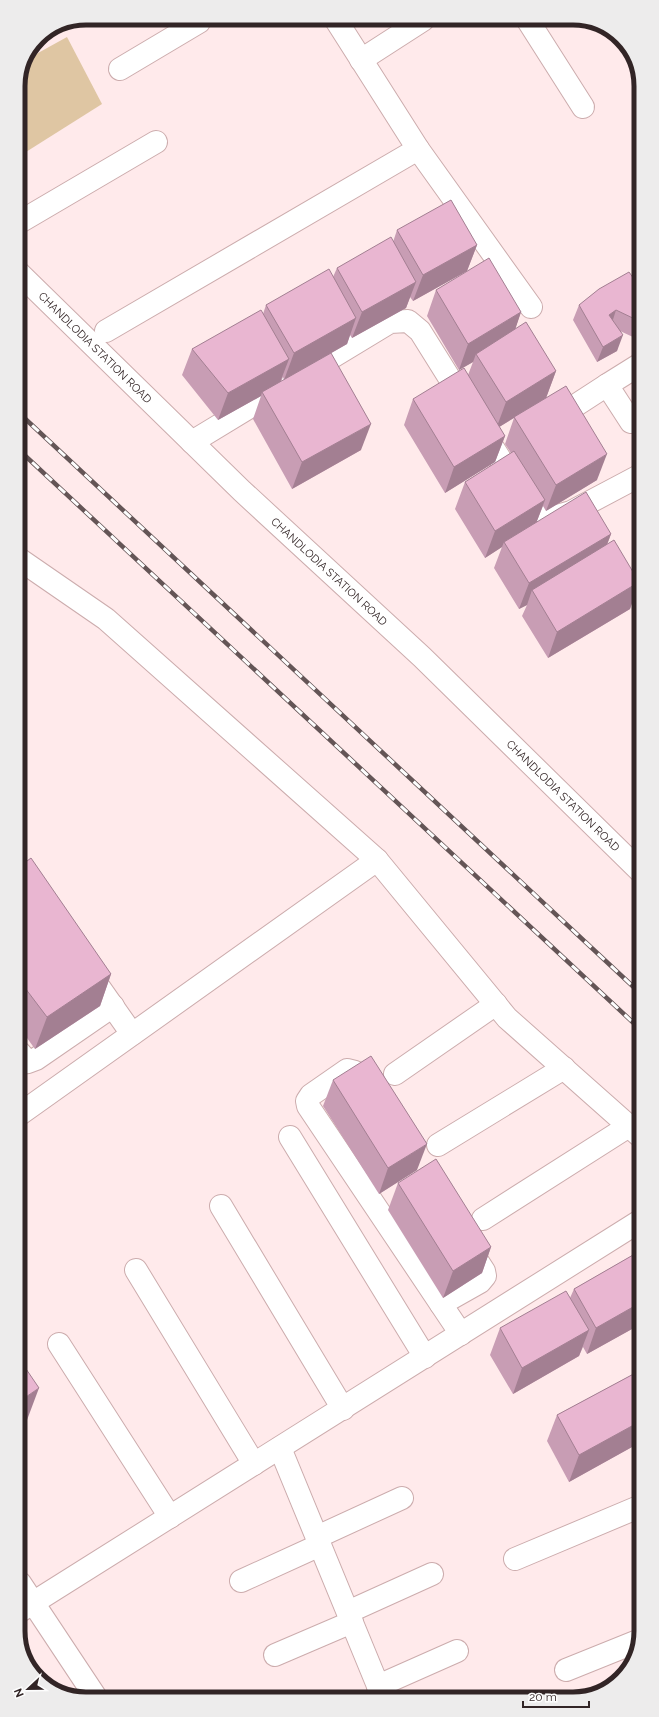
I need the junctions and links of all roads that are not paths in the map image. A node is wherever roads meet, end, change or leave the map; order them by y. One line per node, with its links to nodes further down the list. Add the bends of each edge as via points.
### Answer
1 (194, 25): 6 (street)
2 (339, 25): 5 (street)
3 (415, 25): 5 (street)
4 (531, 25): 7 (street)
5 (361, 60): 9 (street)
6 (120, 69)
7 (583, 107)
8 (156, 142): 10 (street)
9 (418, 149): 12 (street); 13 (street)
10 (25, 219)
11 (25, 279): 18 (street, CHANDLODIA STATION ROAD)
12 (531, 307)
13 (106, 331)
14 (634, 368): 15 (street)
15 (607, 385): 16 (street); 17 (street)
16 (567, 411)
17 (631, 422)
18 (192, 442): 19 (street, via 390,322 408,322 420,331 532,510 550,518 571,512); 22 (street, CHANDLODIA STATION ROAD, via 422,657)
19 (634, 479)
20 (25, 563): 21 (street, via 106,619)
21 (377, 860): 24 (street); 26 (street)
22 (634, 865)
23 (77, 955): 25 (street)
24 (496, 1004): 28 (street, via 507,1018); 29 (street)
25 (113, 1006): 26 (street); 27 (street, via 36,1059 28,1062)
26 (132, 1034): 31 (street)
27 (25, 1059)
28 (564, 1068): 32 (street); 34 (street)
29 (395, 1074)
30 (376, 1105): 40 (street, via 355,1072 348,1070 311,1095 308,1101 308,1106)
31 (25, 1110)
32 (634, 1131): 36 (street)
33 (290, 1136): 43 (street)
34 (438, 1145)
35 (221, 1206): 44 (street)
36 (483, 1219)
37 (634, 1226): 41 (street)
38 (458, 1231): 40 (street, via 484,1271 484,1276 480,1282)
39 (136, 1270): 46 (street)
40 (441, 1304): 41 (street)
41 (461, 1334): 43 (street)
42 (59, 1344): 49 (street)
43 (425, 1358): 44 (street)
44 (342, 1409): 45 (street)
45 (280, 1448): 46 (street); 50 (street)
46 (254, 1464): 49 (street)
47 (402, 1498): 50 (street)
48 (634, 1509): 51 (street)
49 (170, 1517): 54 (street)
50 (318, 1541): 53 (street); 55 (street)
51 (515, 1559)
52 (432, 1574): 55 (street)
53 (241, 1581)
54 (27, 1607): 60 (street)
55 (350, 1617): 58 (street); 61 (street)
56 (633, 1643): 59 (street)
57 (457, 1651): 61 (street)
58 (275, 1655)
59 (566, 1670)
60 (91, 1692)
61 (380, 1692)

